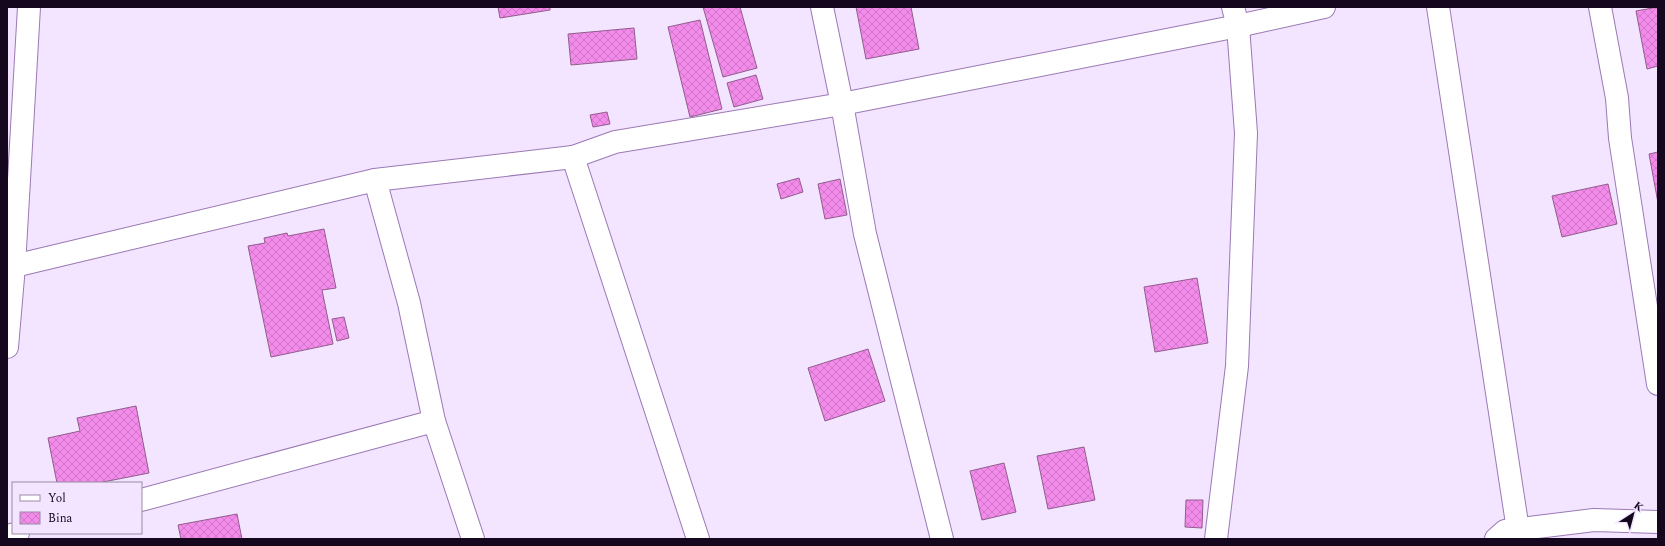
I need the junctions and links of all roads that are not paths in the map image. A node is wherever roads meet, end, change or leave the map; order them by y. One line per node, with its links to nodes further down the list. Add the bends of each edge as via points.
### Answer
1 (29, 7): 10 (street)
2 (822, 7): 7 (street)
3 (1324, 7): 6 (street)
4 (1438, 7): 17 (street)
5 (1600, 7): 11 (street, via 1617,98 1620,138)
6 (1235, 17): 7 (street); 21 (street, via 1246,133 1237,366)
7 (842, 104): 8 (street, via 615,142); 20 (street, via 865,234)
8 (572, 157): 9 (street); 19 (street)
9 (375, 180): 10 (street); 14 (street, via 409,303)
10 (14, 266): 12 (street)
11 (1652, 298): 13 (street)
12 (7, 347)
13 (1658, 384)
14 (434, 422): 15 (street); 18 (street)
15 (142, 500)
16 (1658, 522): 17 (street, via 1594,520)
17 (1518, 530): 22 (street, via 1505,531)
18 (473, 539)
19 (698, 539)
20 (942, 539)
21 (1216, 539)
22 (1496, 539)

